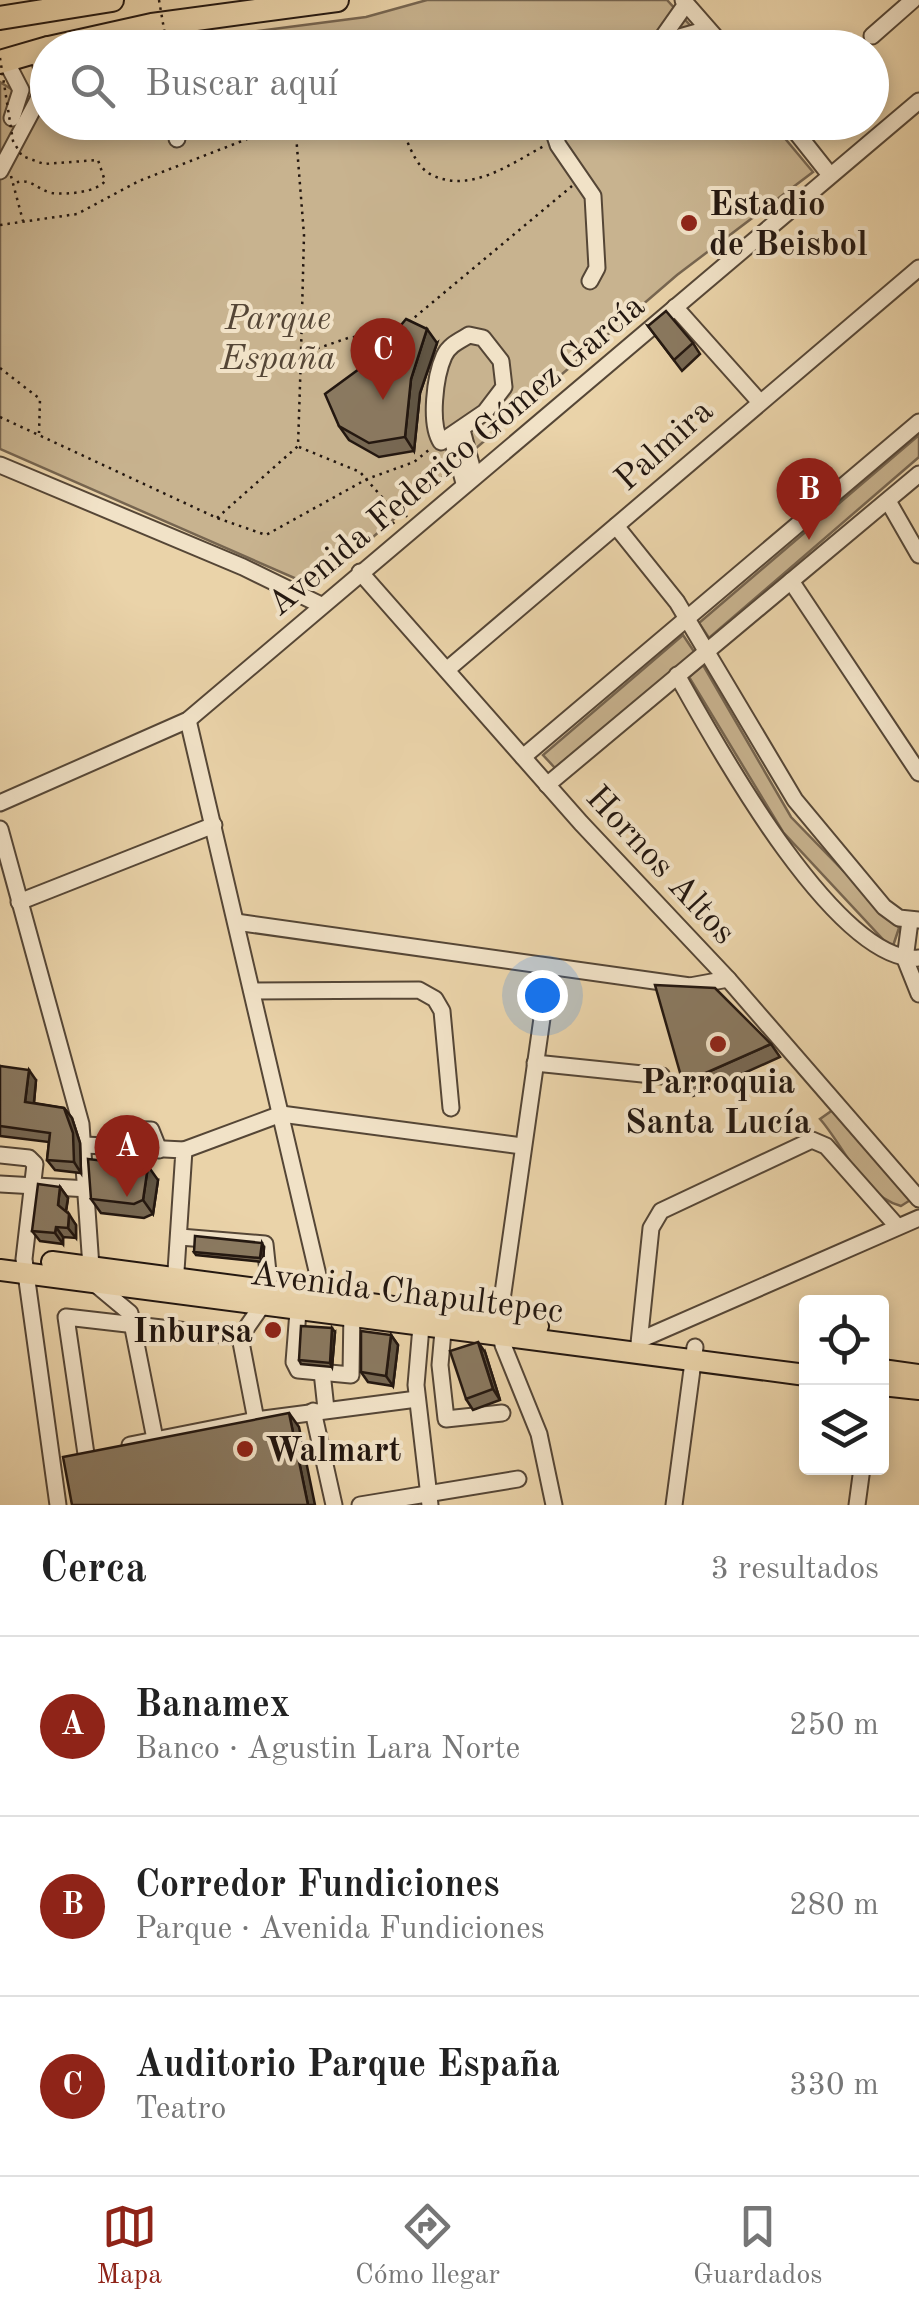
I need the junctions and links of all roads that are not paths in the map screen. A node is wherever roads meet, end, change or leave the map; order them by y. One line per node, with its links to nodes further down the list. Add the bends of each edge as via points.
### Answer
1 (112, 0): 5 (highway)
2 (337, 0): 7 (highway)
3 (913, 0): 10 (street)
4 (685, 2): 6 (street); 8 (street)
5 (0, 18)
6 (708, 29): 9 (street)
7 (159, 30)
8 (667, 30)
9 (705, 30)
10 (879, 30)
11 (30, 53): 12 (highway)
12 (2, 60): 15 (street, via 20,90)
13 (919, 101): 16 (street, Avenida Federico Gómez García)
14 (30, 103): 15 (street)
15 (10, 119): 20 (street)
16 (889, 126)
17 (556, 140): 23 (street, via 594,207 597,268)
18 (802, 140): 21 (street)
19 (872, 140): 21 (street, Avenida Federico Gómez García)
20 (3, 169)
21 (830, 175): 24 (street, Avenida Federico Gómez García)
22 (919, 268): 25 (street, Palmira)
23 (590, 281)
24 (675, 306): 25 (street); 30 (street, Avenida Federico Gómez García)
25 (758, 400): 32 (street, Palmira)
26 (919, 422): 37 (street)
27 (451, 437): 27 (street, via 500,394 505,371 483,338 468,335 444,355 436,407); 30 (street)
28 (0, 466): 36 (street)
29 (919, 474): 31 (street)
30 (470, 479): 34 (street, Avenida Federico Gómez García)
31 (888, 501): 33 (street); 35 (street)
32 (616, 526): 37 (street); 39 (street, Palmira)
33 (919, 555)
34 (360, 572): 36 (street, Avenida Federico Gómez García); 39 (street, Hornos Altos)
35 (791, 581): 38 (street); 43 (street)
36 (321, 605): 41 (street, Avenida Federico Gómez García)
37 (687, 618): 38 (street); 42 (street)
38 (704, 652): 40 (street); 49 (street, via 795,800 884,907)
39 (449, 668): 42 (street, Hornos Altos)
40 (676, 675): 44 (street); 51 (street, via 792,859 870,942 888,956)
41 (188, 720): 45 (street, Avenida Federico Gómez García); 46 (street)
42 (523, 758): 44 (street, Hornos Altos)
43 (919, 773)
44 (547, 784): 53 (street, Hornos Altos)
45 (0, 803)
46 (214, 826): 48 (street); 50 (street)
47 (0, 829): 48 (street)
48 (19, 902): 60 (street)
49 (914, 921): 51 (street)
50 (236, 922): 52 (street); 54 (street)
51 (912, 959): 55 (street)
52 (549, 969): 53 (street, via 690,986); 56 (street)
53 (728, 978): 67 (street, Hornos Altos)
54 (252, 991): 58 (street, via 419,990 435,999 442,1011); 59 (street)
55 (919, 994)
56 (535, 1063): 57 (street); 61 (street)
57 (662, 1076)
58 (452, 1108)
59 (281, 1114): 61 (street); 62 (street); 78 (street)
60 (85, 1145): 62 (street); 66 (street)
61 (522, 1146): 82 (street)
62 (184, 1150): 70 (street)
63 (0, 1154): 65 (street, via 33,1161)
64 (0, 1184): 65 (street)
65 (32, 1186): 66 (street); 72 (street)
66 (89, 1189): 74 (street)
67 (919, 1199)
68 (919, 1218): 69 (street)
69 (896, 1225): 84 (street); 84 (street, via 826,1146 805,1142 656,1216)
70 (180, 1238): 75 (street); 76 (street, via 265,1244)
71 (0, 1256): 72 (main road)
72 (24, 1266): 73 (main road, Avenida Chapultepec); 74 (main road); 74 (main road, Avenida Chapultepec, via 64,1278); 101 (street)
73 (0, 1270)
74 (91, 1274): 75 (main road, Avenida Chapultepec); 81 (street, via 124,1304)
75 (175, 1287): 76 (main road); 76 (main road, Avenida Chapultepec, via 220,1301)
76 (265, 1299): 77 (main road, Avenida Chapultepec); 83 (street)
77 (299, 1303): 78 (main road, Avenida Chapultepec); 88 (street, via 296,1368)
78 (325, 1306): 79 (main road, Avenida Chapultepec)
79 (352, 1310): 80 (main road, Avenida Chapultepec); 90 (street, via 342,1348)
80 (433, 1320): 82 (main road, Avenida Chapultepec); 94 (street); 98 (street)
81 (133, 1323): 83 (street); 102 (street); 104 (street, via 65,1320)
82 (499, 1328): 84 (main road, Avenida Chapultepec); 113 (street, via 533,1417)
83 (240, 1337): 99 (street)
84 (639, 1347): 85 (main road, Avenida Chapultepec)
85 (694, 1353): 86 (main road); 89 (main road, Avenida Chapultepec); 114 (street)
86 (799, 1360)
87 (889, 1371): 91 (main road)
88 (322, 1372): 90 (street); 96 (street)
89 (799, 1374)
90 (350, 1375): 95 (street)
91 (919, 1375)
92 (889, 1386): 93 (main road)
93 (919, 1389)
94 (417, 1398): 95 (street); 100 (street)
95 (367, 1404): 96 (street)
96 (320, 1410): 99 (street); 111 (street)
97 (502, 1413): 98 (street)
98 (446, 1419): 100 (street)
99 (256, 1420): 102 (street)
100 (421, 1423): 109 (street)
101 (50, 1437): 104 (street); 106 (street)
102 (155, 1439): 103 (street)
103 (120, 1447)
104 (85, 1450): 105 (street); 106 (street)
105 (103, 1450)
106 (54, 1469): 110 (street)
107 (861, 1475): 115 (street)
108 (518, 1478): 109 (street)
109 (430, 1498): 112 (street)
110 (58, 1505)
111 (334, 1505)
112 (360, 1505)
113 (554, 1505)
114 (674, 1505)
115 (857, 1505)

